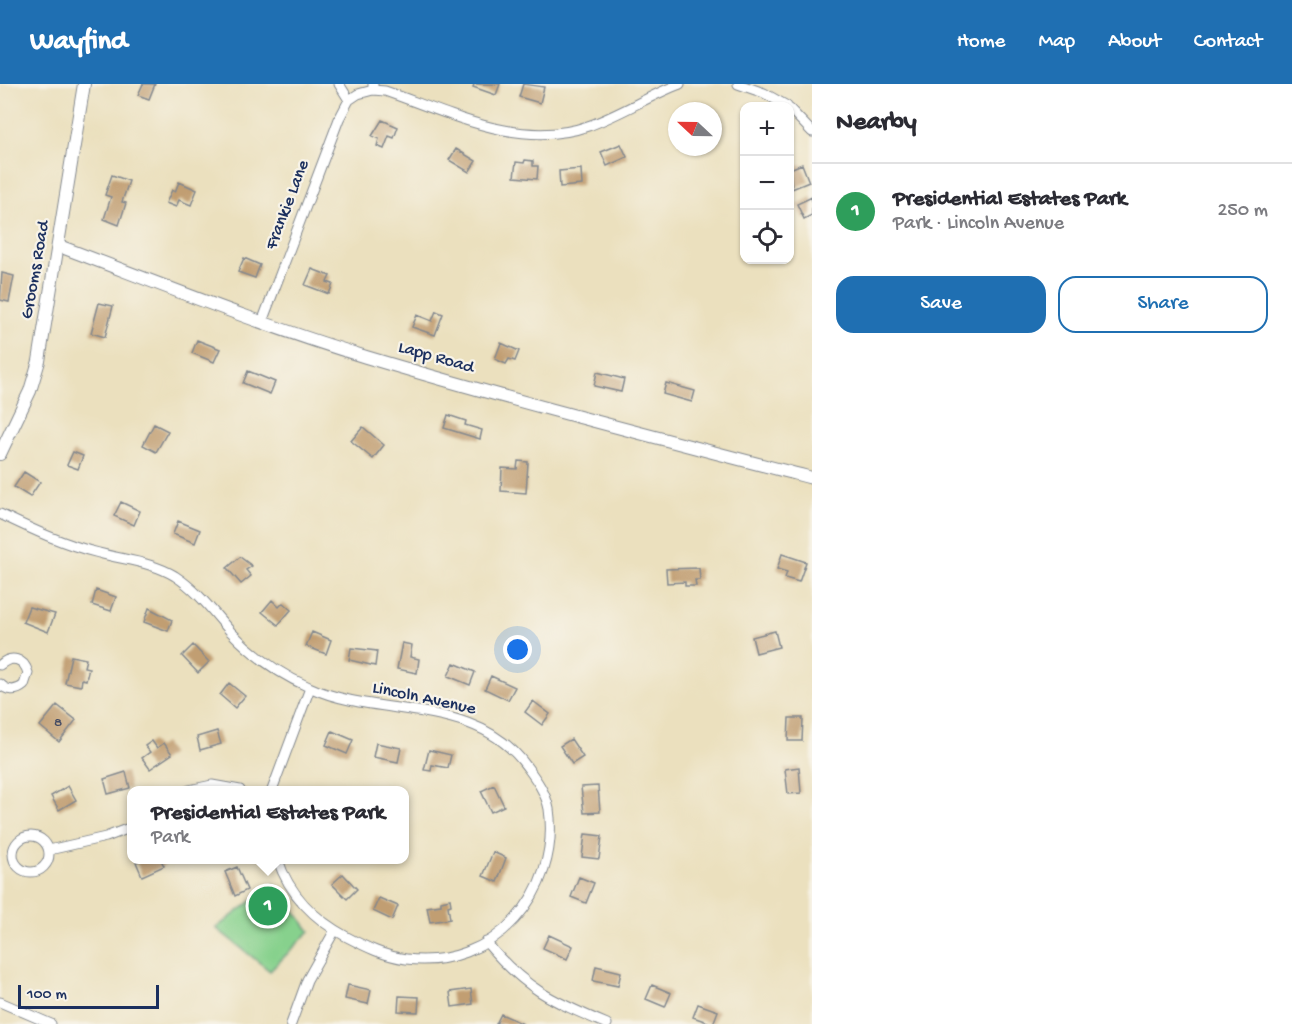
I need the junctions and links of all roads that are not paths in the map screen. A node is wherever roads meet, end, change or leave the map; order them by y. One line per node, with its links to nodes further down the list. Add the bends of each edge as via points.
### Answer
1 (84, 84): 10 (street, Grooms Road)
2 (339, 84): 6 (street)
3 (680, 84): 5 (street, via 588,126 552,136 504,130)
4 (738, 84): 7 (street)
5 (373, 87): 6 (street)
6 (349, 100): 11 (street, Frankie Lane)
7 (778, 102)
8 (794, 114): 9 (street)
9 (812, 132)
10 (59, 246): 11 (street, Lapp Road); 12 (street, Grooms Road, via 39,361 30,391)
11 (262, 322): 13 (street, Lapp Road, via 365,356 624,430)
12 (0, 454)
13 (812, 478)
14 (0, 514): 17 (street, Lincoln Avenue, via 96,553 142,563 174,576 201,595 264,662)
15 (0, 663): 16 (street, via 18,660 25,665 28,678 16,690)
16 (0, 684)
17 (310, 688): 18 (street); 23 (street, Lincoln Avenue, via 342,700 475,724 501,738 533,775 548,806 550,823 549,850 542,875 522,914)
18 (273, 786)
19 (127, 829): 20 (street)
20 (49, 850): 20 (street, via 40,838 25,836 14,847 14,862 25,872 40,870 46,865)
21 (280, 864): 22 (street, Lincoln Avenue, via 296,895)
22 (335, 930): 23 (street, Lincoln Avenue, via 372,950 409,959 455,955); 26 (street, via 307,980)
23 (486, 942): 27 (street, via 506,967 544,997)
24 (0, 1002): 25 (street)
25 (51, 1024)
26 (291, 1024)
27 (607, 1024)

